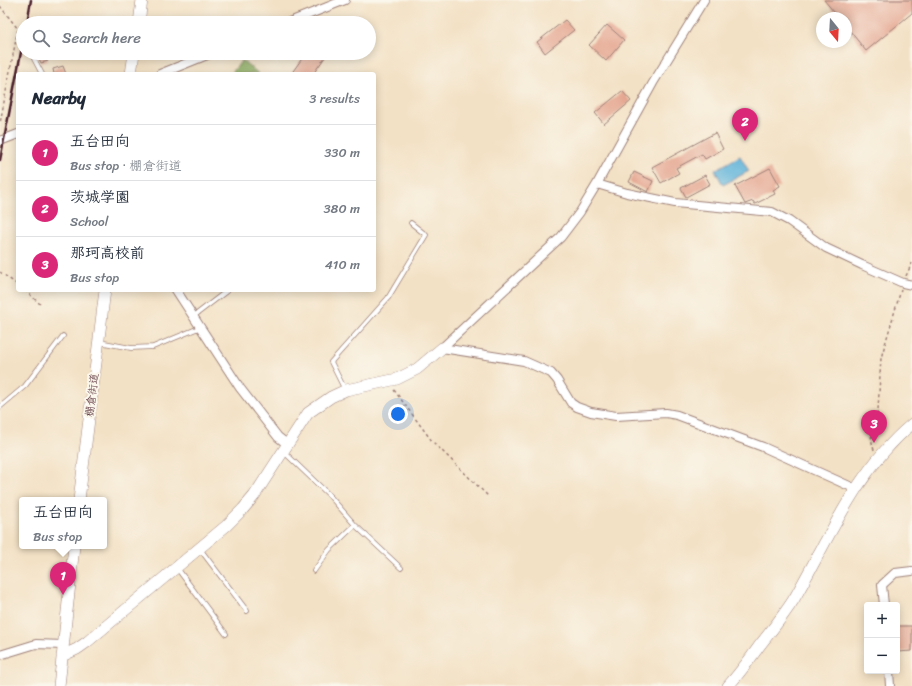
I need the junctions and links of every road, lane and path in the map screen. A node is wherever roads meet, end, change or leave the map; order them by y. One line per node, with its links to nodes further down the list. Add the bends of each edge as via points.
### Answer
1 (142, 0): 5 (street)
2 (345, 0): 6 (street)
3 (704, 0): 18 (street, via 652,83)
4 (0, 6): 7 (path)
5 (140, 16)
6 (305, 16)
7 (16, 26)
8 (16, 40): 15 (path)
9 (35, 60): 12 (lane)
10 (133, 60): 13 (street)
11 (195, 60): 14 (street)
12 (41, 72)
13 (132, 72)
14 (165, 72)
15 (0, 124)
16 (16, 135): 17 (street)
17 (0, 141)
18 (597, 184): 22 (street, via 675,203 772,212 826,248); 34 (street, via 561,236)
19 (411, 223): 36 (lane, via 426,235 388,298 331,362)
20 (912, 263): 22 (path)
21 (0, 272): 23 (path)
22 (903, 283): 24 (street); 40 (path, via 881,358 878,410 871,439)
23 (16, 284)
24 (912, 285)
25 (27, 292): 29 (path)
26 (105, 292): 33 (street, 棚倉街道)
27 (177, 292): 30 (street)
28 (225, 292): 30 (lane)
29 (40, 304)
30 (194, 316): 31 (street)
31 (201, 327): 33 (lane, via 153,347 131,348); 39 (street, via 240,388)
32 (63, 336): 37 (lane, via 25,386)
33 (98, 342): 42 (street, 棚倉街道)
34 (442, 348): 35 (street, via 417,369); 41 (street, via 524,361 551,373 571,403 577,407 616,416 666,413 677,415 762,447)
35 (388, 382): 36 (street); 43 (path, via 432,441)
36 (346, 390): 39 (street, via 330,397 308,413)
37 (0, 407)
38 (912, 424): 40 (street)
39 (285, 447): 44 (lane); 45 (street, via 254,496 226,526)
40 (876, 460): 41 (street)
41 (856, 489): 58 (street, via 793,600)
42 (79, 497)
43 (489, 497)
44 (355, 525): 48 (lane); 49 (lane, via 329,550)
45 (200, 548): 47 (street); 52 (lane)
46 (74, 549): 54 (street)
47 (176, 567): 53 (lane); 54 (street, via 87,642 77,649)
48 (401, 568)
49 (314, 571)
50 (912, 571): 51 (street, via 895,573 882,585)
51 (884, 602)
52 (247, 611)
53 (226, 634)
54 (63, 650): 55 (street, via 36,644); 57 (street)
55 (0, 655)
56 (889, 674): 59 (street)
57 (59, 686)
58 (728, 686)
59 (890, 686)

